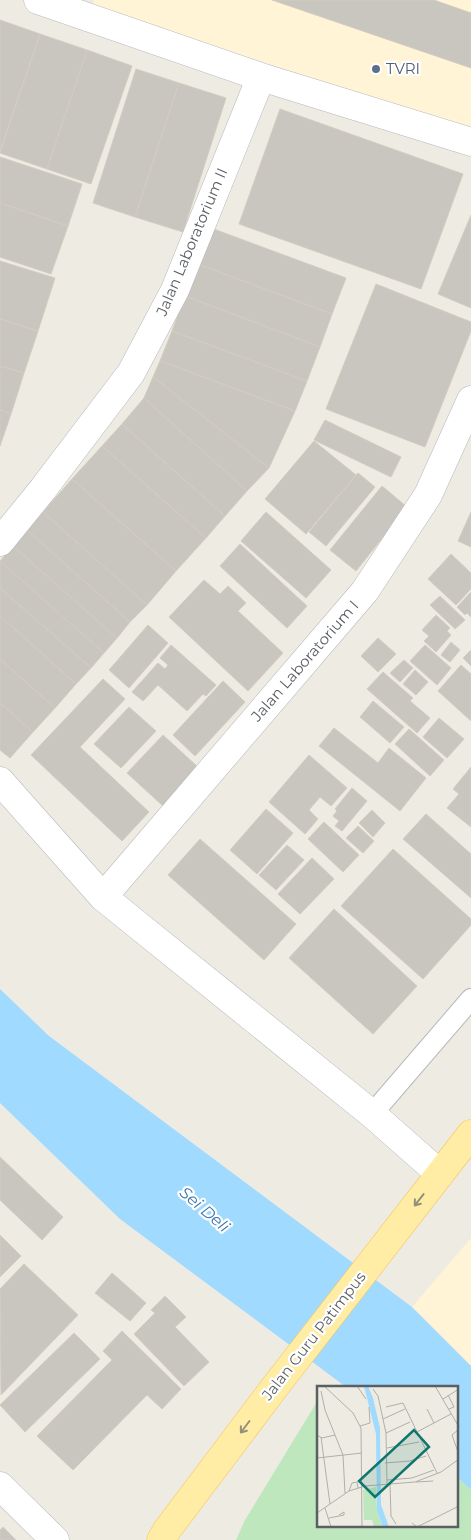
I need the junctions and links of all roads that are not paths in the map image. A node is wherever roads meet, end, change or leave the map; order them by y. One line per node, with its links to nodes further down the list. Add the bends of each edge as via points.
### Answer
1 (38, 0): 2 (street)
2 (71, 5): 3 (street)
3 (261, 77): 4 (street); 6 (street, Jalan Laboratorium II, via 175,290 130,374)
4 (471, 142)
5 (471, 400): 8 (street, Jalan Laboratorium I, via 428,495 366,591)
6 (0, 542)
7 (0, 781): 8 (street)
8 (103, 897): 10 (street)
9 (471, 999): 10 (lane)
10 (372, 1114): 12 (street)
11 (471, 1134): 12 (main road, Jalan Guru Patimpus)
12 (440, 1174): 15 (main road, Jalan Guru Patimpus, one-way to 15)
13 (0, 1486): 14 (street)
14 (55, 1540)
15 (161, 1540)

